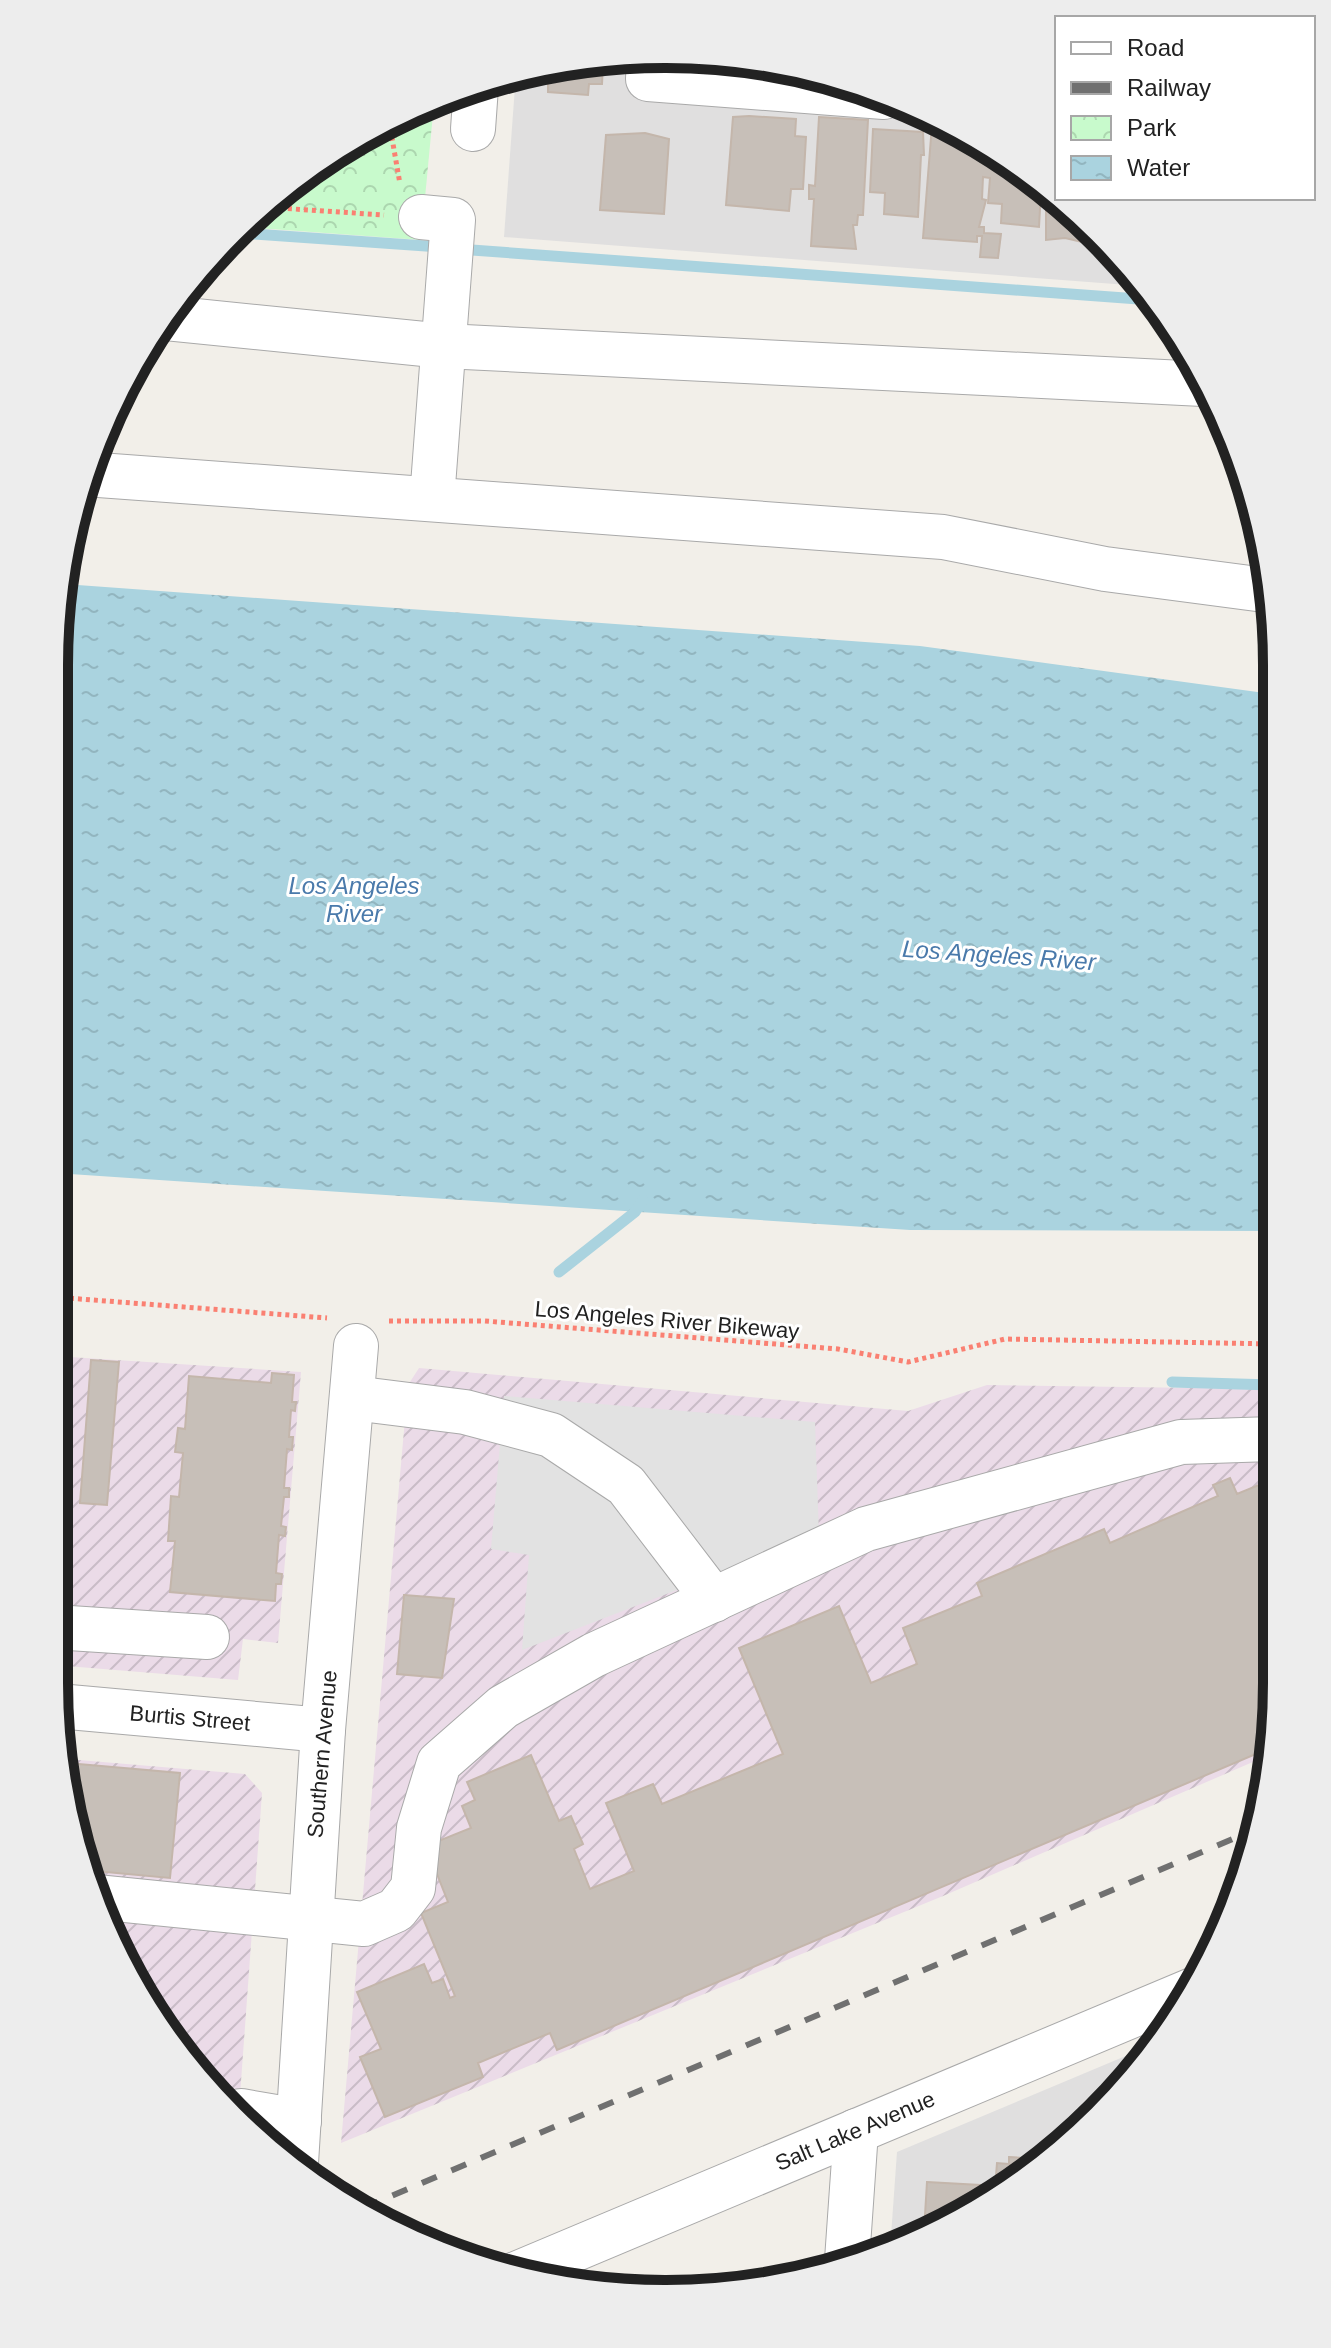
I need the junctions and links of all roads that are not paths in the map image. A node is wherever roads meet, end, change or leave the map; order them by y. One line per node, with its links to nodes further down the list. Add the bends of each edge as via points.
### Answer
1 (648, 68): 2 (street, via 648,79)
2 (837, 93)
3 (432, 237): 5 (street)
4 (179, 319): 5 (street)
5 (444, 346): 6 (street); 8 (street)
6 (1192, 383)
7 (99, 475): 8 (street)
8 (432, 499): 9 (street, via 943,537 1105,569)
9 (1258, 589)
10 (358, 1329): 11 (street, Southern Avenue)
11 (353, 1398): 13 (street, via 465,1412 551,1435 626,1485); 17 (street, Southern Avenue)
12 (1263, 1439): 13 (street, via 1181,1442 866,1529)
13 (714, 1600): 19 (street, via 594,1655 503,1707 439,1763 419,1828 413,1888 396,1910 364,1924)
14 (68, 1628): 15 (street)
15 (207, 1637)
16 (69, 1707): 17 (street, Burtis Street)
17 (323, 1730): 19 (street, Southern Avenue)
18 (108, 1898): 19 (street)
19 (309, 1919): 23 (street, Southern Avenue)
20 (1172, 1999): 22 (street, Salt Lake Avenue)
21 (262, 2123): 23 (street)
22 (856, 2131): 24 (street); 25 (street, Salt Lake Avenue)
23 (297, 2142)
24 (848, 2251)
25 (540, 2267)

